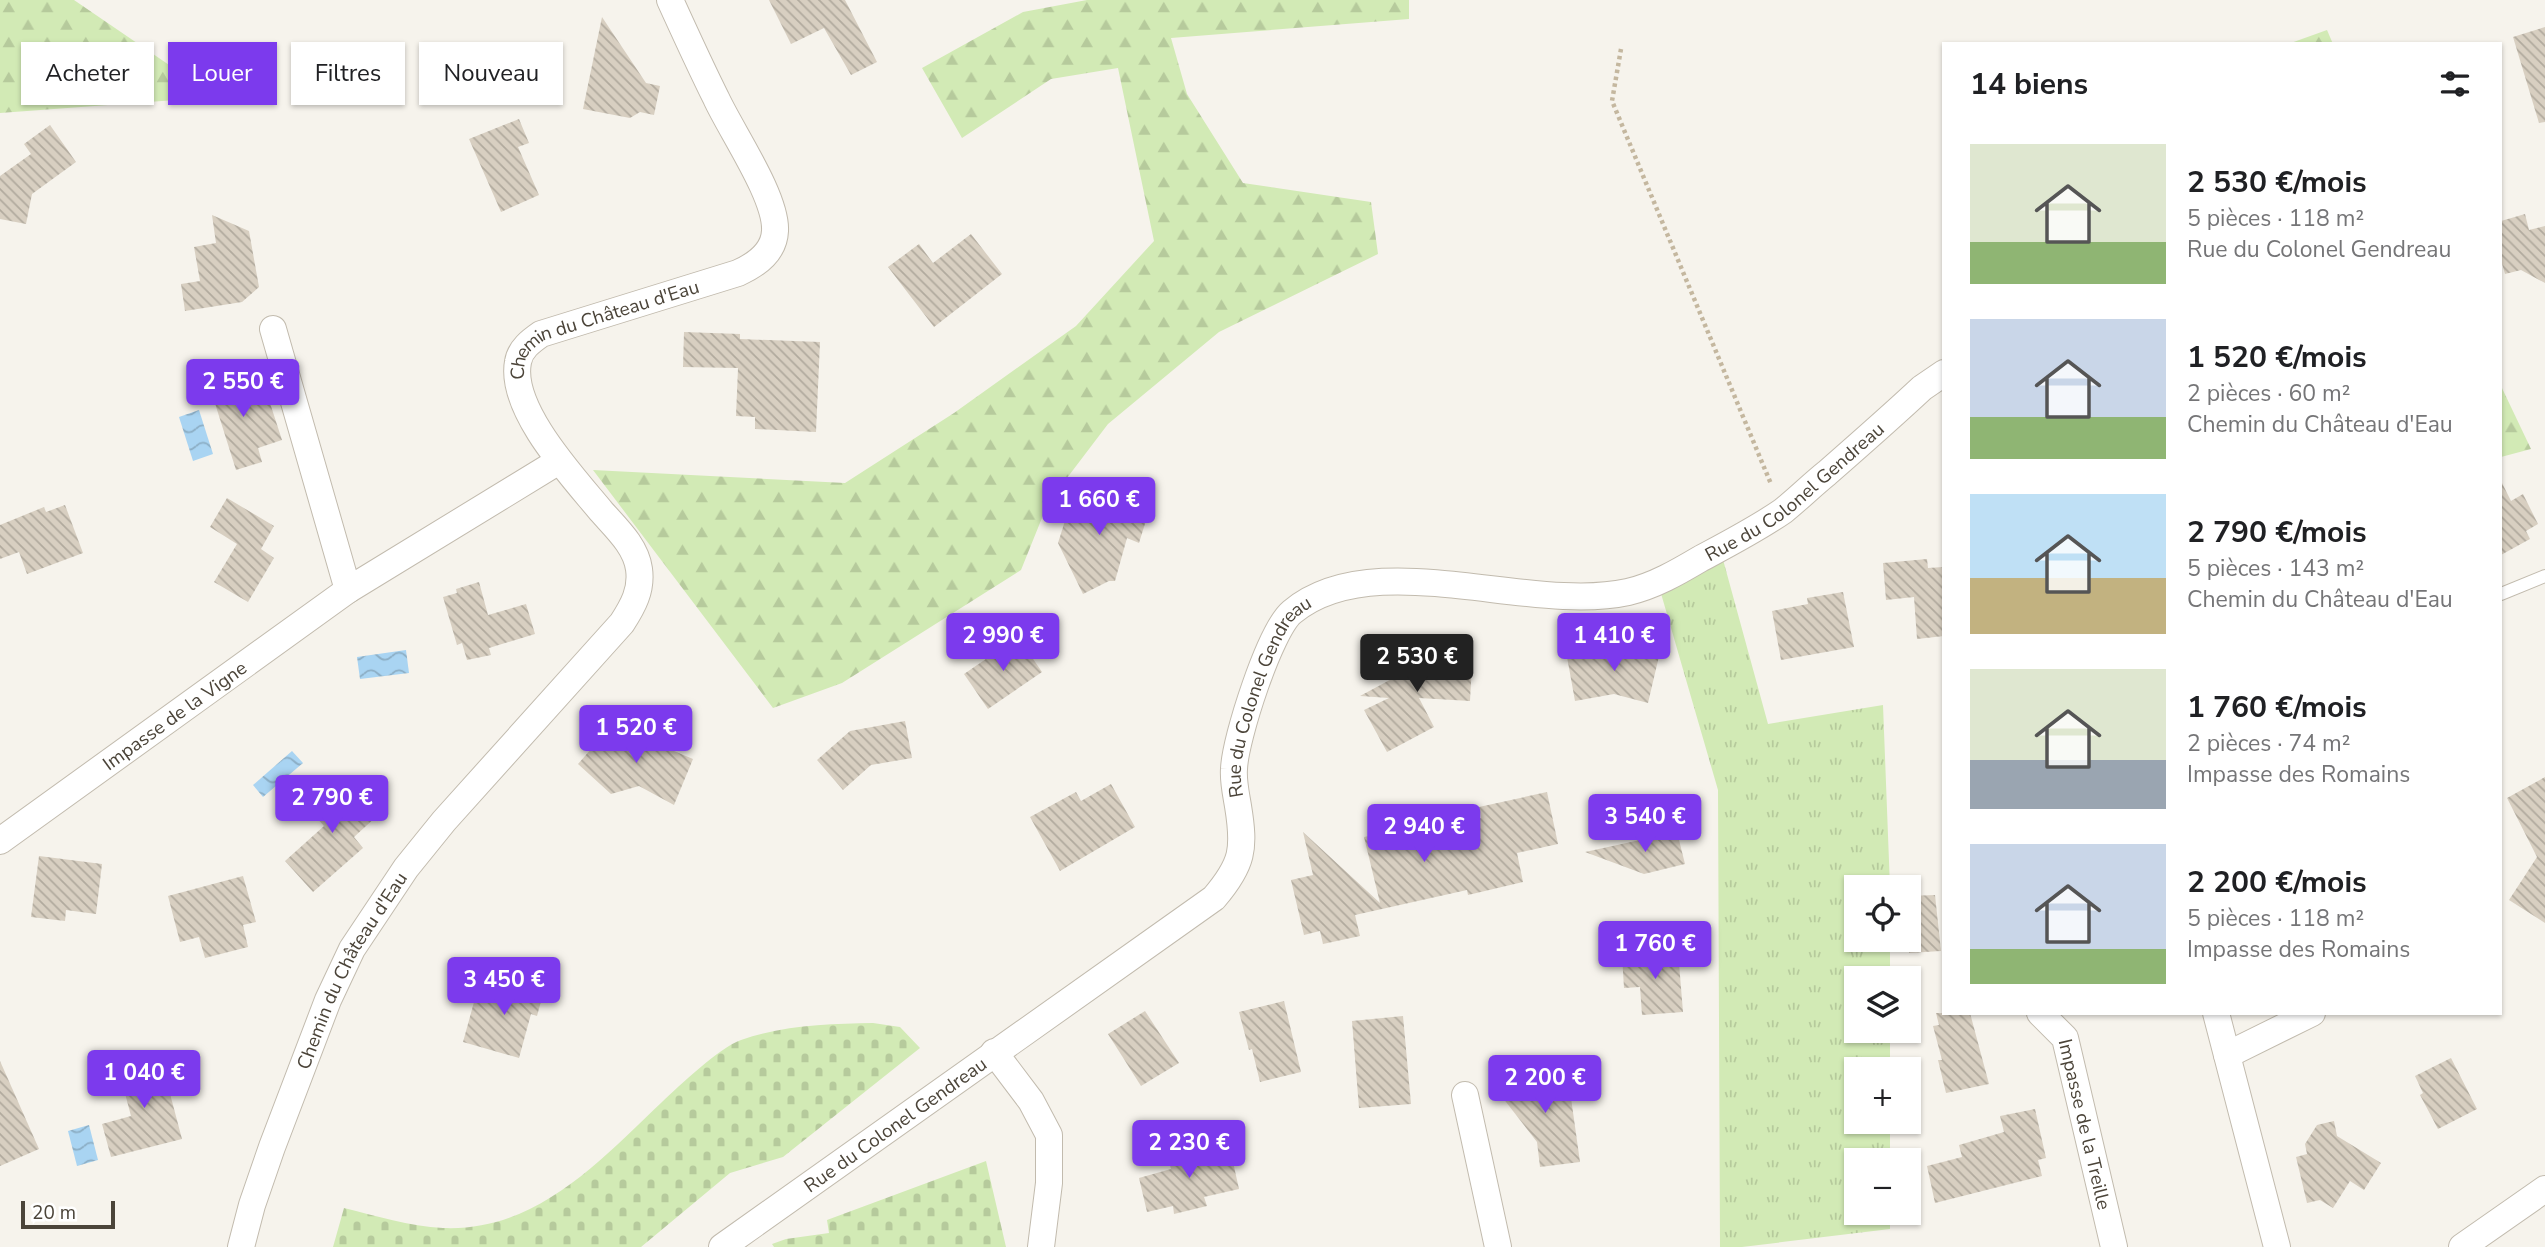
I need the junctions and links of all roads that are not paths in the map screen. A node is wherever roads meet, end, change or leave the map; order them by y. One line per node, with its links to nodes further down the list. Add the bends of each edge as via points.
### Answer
1 (670, 0): 4 (street, Chemin du Château d'Eau, via 768,197 776,232 769,251 738,273 541,334 528,343 518,360 517,383 526,408)
2 (273, 329): 6 (street)
3 (1942, 374): 12 (street, Rue du Colonel Gendreau, via 1783,510 1663,580 1601,597 1564,598 1409,580 1357,585 1313,597 1289,613 1272,640 1256,684 1234,769 1242,843 1239,863 1229,880 1214,898)
4 (559, 461): 6 (street, Impasse de la Vigne); 16 (street, Chemin du Château d'Eau, via 629,544 639,566 634,605 444,821 352,949 272,1147)
5 (2545, 576): 7 (lane)
6 (348, 590): 8 (street, Impasse de la Vigne)
7 (2502, 594)
8 (0, 841)
9 (2042, 1015): 20 (street, Impasse de la Treille, via 2065,1038)
10 (2217, 1015): 13 (street)
11 (2308, 1015): 13 (street)
12 (994, 1052): 17 (street, Rue du Colonel Gendreau); 18 (street, via 1031,1101 1049,1135)
13 (2227, 1055): 21 (street)
14 (1465, 1095): 19 (street)
15 (2545, 1189): 22 (street)
16 (241, 1247)
17 (722, 1247)
18 (1041, 1247)
19 (1498, 1247)
20 (2114, 1247)
21 (2277, 1247)
22 (2462, 1247)

